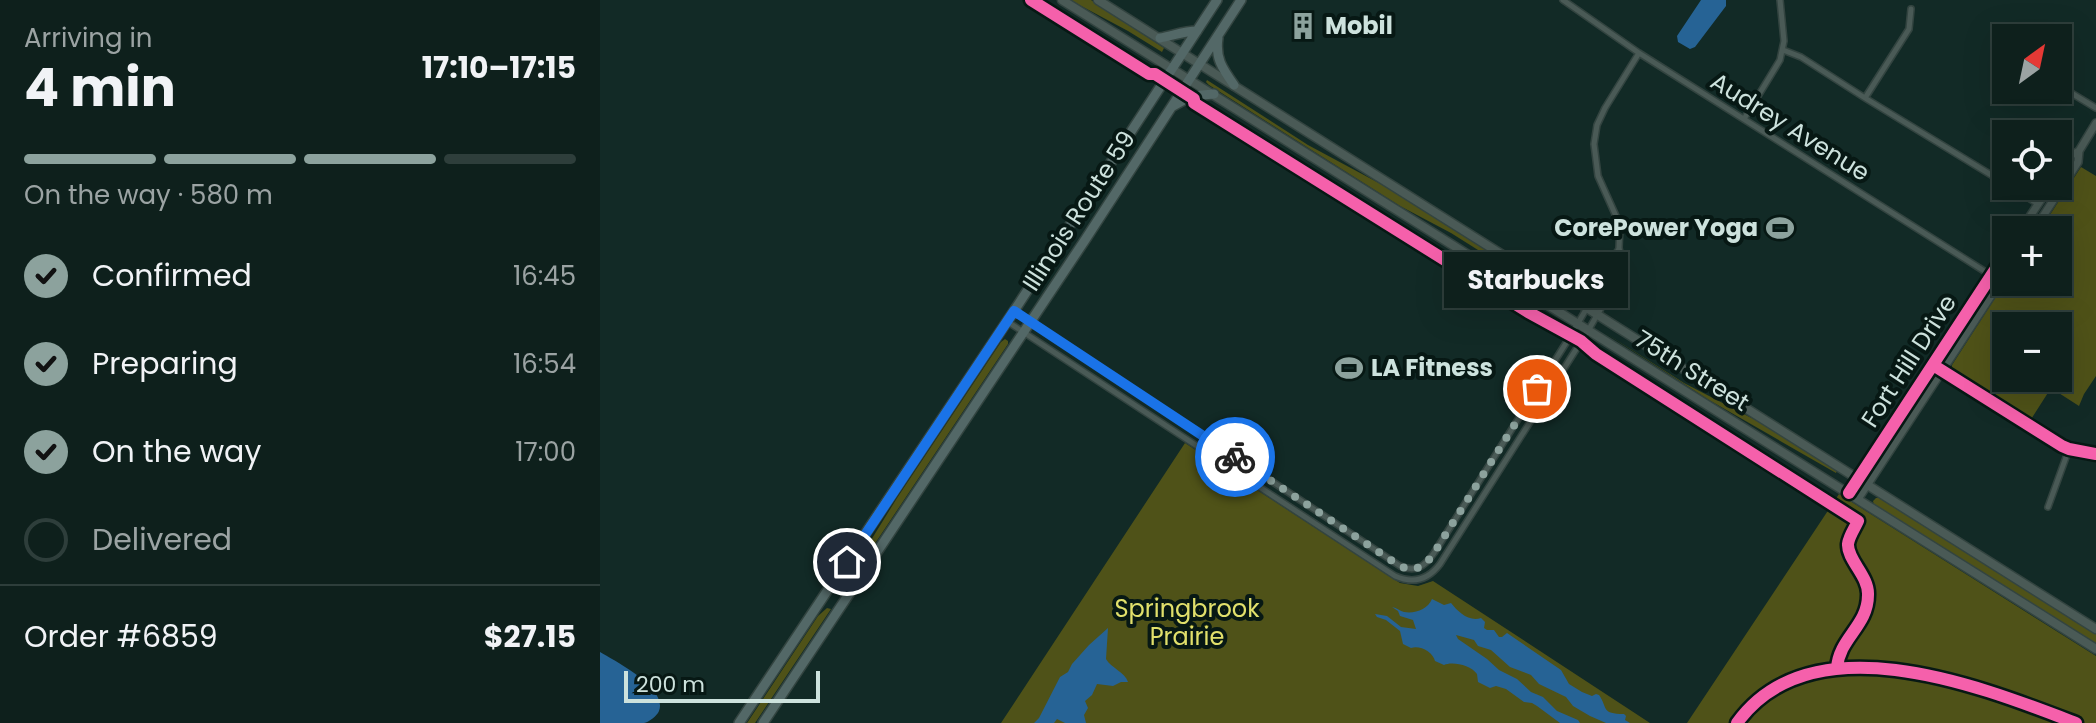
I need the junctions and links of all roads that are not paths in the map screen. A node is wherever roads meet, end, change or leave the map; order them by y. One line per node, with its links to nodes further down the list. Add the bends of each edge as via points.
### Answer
1 (1062, 0): 15 (main road, 75th Street)
2 (1098, 0): 10 (main road, 75th Street)
3 (1217, 0): 8 (main road, Illinois Route 59)
4 (1241, 0): 9 (main road, Illinois Route 59)
5 (1563, 0): 13 (street, Audrey Avenue)
6 (1780, 0): 11 (street)
7 (1911, 9): 20 (street, via 1909,29)
8 (1197, 31): 10 (main road); 12 (main road, Illinois Route 59)
9 (1218, 34): 14 (main road, Illinois Route 59); 17 (main road, via 1218,63)
10 (1160, 38): 12 (main road, 75th Street)
11 (1783, 50): 20 (street); 23 (street)
12 (1182, 53): 14 (main road, 75th Street); 15 (main road, Illinois Route 59)
13 (1639, 53): 23 (street, Audrey Avenue); 33 (street, via 1601,116 1594,144 1598,176 1620,225)
14 (1199, 63): 16 (main road, Illinois Route 59); 17 (main road, 75th Street)
15 (1173, 68): 16 (main road, 75th Street); 37 (main road, Illinois Route 59)
16 (1189, 79): 19 (main road, 75th Street); 21 (main road, Illinois Route 59)
17 (1234, 85): 36 (main road, 75th Street)
18 (2072, 93): 22 (street)
19 (1214, 94): 21 (main road, via 1191,96); 41 (main road, 75th Street)
20 (1865, 98): 27 (street)
21 (1170, 108): 40 (main road, Illinois Route 59)
22 (2096, 108)
23 (1744, 119): 34 (street, Audrey Avenue)
24 (2096, 123): 25 (street)
25 (2079, 151): 26 (street); 32 (street, via 2078,162)
26 (2072, 155)
27 (1992, 175)
28 (2032, 200): 30 (street)
29 (2041, 200): 30 (street)
30 (2038, 204): 31 (street)
31 (2030, 216)
32 (2043, 216)
33 (1619, 248): 36 (street); 38 (street, via 1620,273)
34 (1991, 276): 44 (street, Fort Hill Drive)
35 (1992, 293): 45 (street, Fort Hill Drive)
36 (1587, 307): 38 (main road, 75th Street); 41 (street)
37 (1014, 311): 39 (main road, Illinois Route 59); 40 (street)
38 (1598, 314): 42 (street); 48 (main road, 75th Street)
39 (1007, 322): 43 (street); 55 (main road, Illinois Route 59)
40 (1030, 322): 41 (street, via 1409,569 1428,562); 43 (main road, Illinois Route 59)
41 (1578, 323): 42 (main road, 75th Street)
42 (1589, 329): 43 (street, via 1438,567 1412,581 1395,576); 50 (main road, 75th Street)
43 (1023, 333): 56 (main road, Illinois Route 59)
44 (1933, 365): 45 (street); 48 (street, Fort Hill Drive)
45 (1942, 371): 46 (street); 49 (street, Fort Hill Drive)
46 (2069, 449): 47 (street); 52 (street)
47 (2096, 454)
48 (1858, 480): 49 (main road, 75th Street); 50 (street, Fort Hill Drive)
49 (1867, 485): 51 (street, Fort Hill Drive); 53 (main road, 75th Street)
50 (1849, 493): 51 (main road, 75th Street)
51 (1858, 499): 54 (main road, 75th Street)
52 (2048, 507)
53 (2096, 629)
54 (2096, 649)
55 (739, 723)
56 (763, 723)

